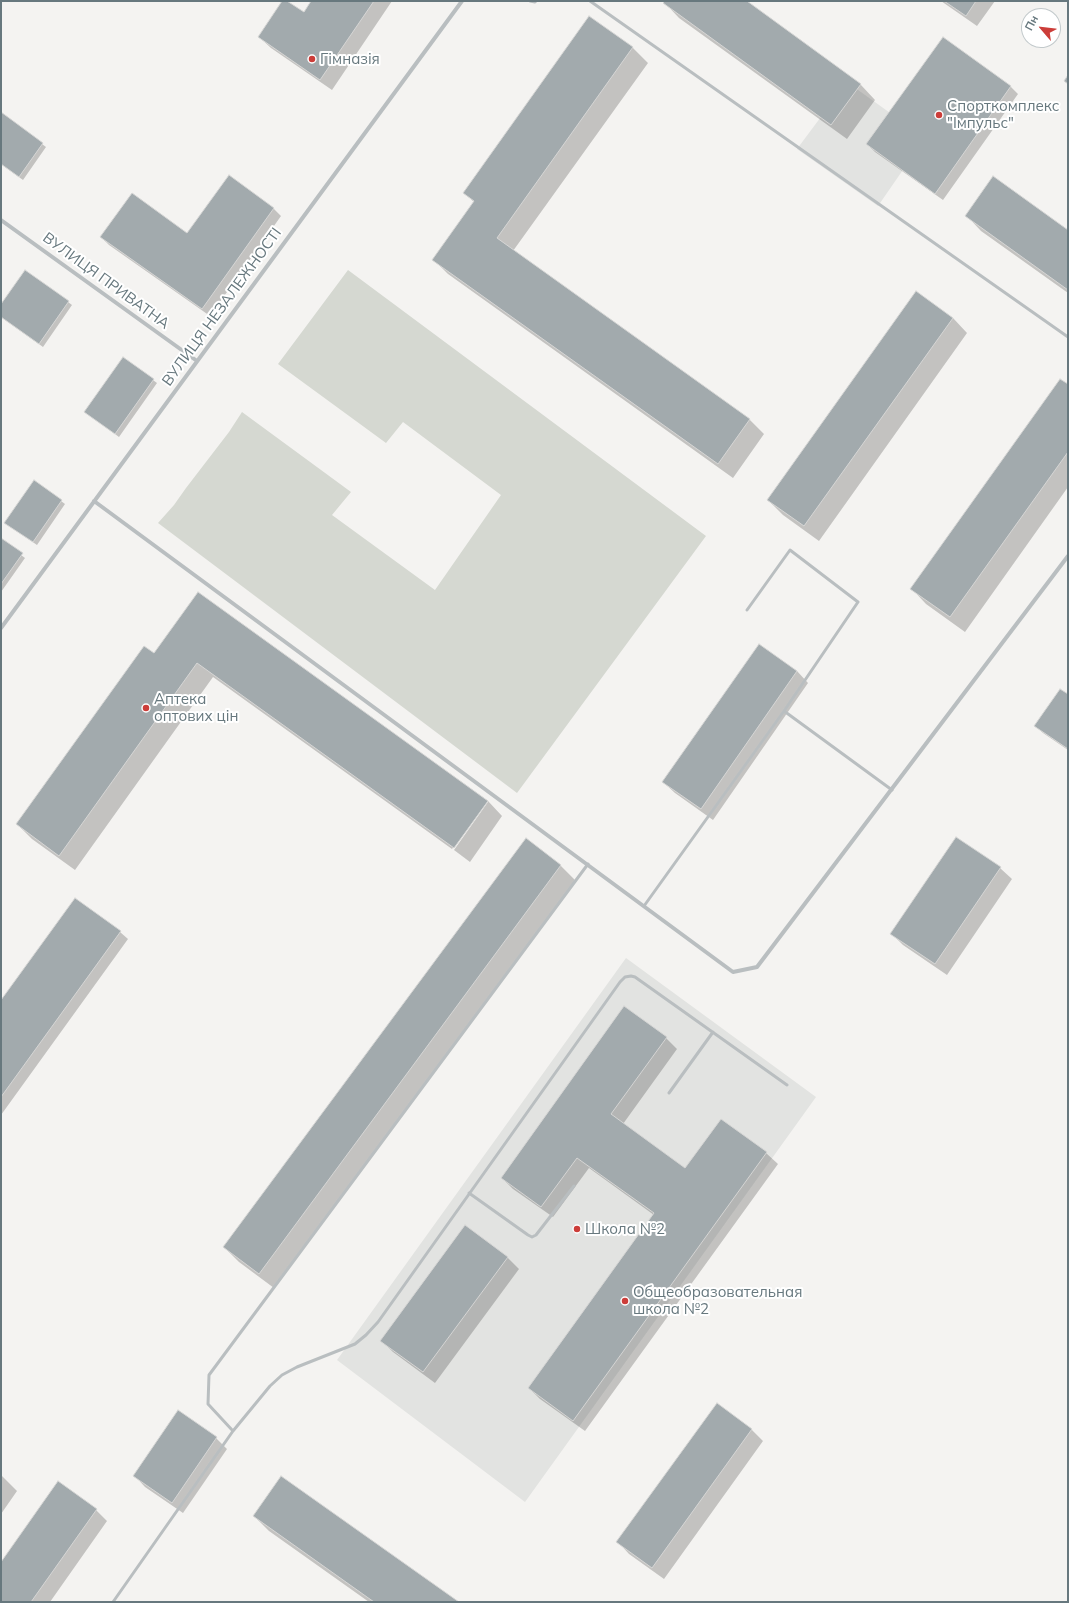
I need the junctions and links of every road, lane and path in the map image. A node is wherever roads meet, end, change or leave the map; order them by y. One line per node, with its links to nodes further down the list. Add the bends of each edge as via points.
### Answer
1 (462, 1): 7 (street, ВУЛИЦЯ НЕЗАЛЕЖНОСТІ)
2 (530, 1): 3 (lane)
3 (536, 1)
4 (590, 1): 6 (lane)
5 (1, 220): 7 (street, ВУЛИЦЯ ПРИВАТНА)
6 (1068, 337)
7 (197, 361): 8 (street, ВУЛИЦЯ НЕЗАЛЕЖНОСТІ)
8 (94, 501): 11 (street, ВУЛИЦЯ НЕЗАЛЕЖНОСТІ); 14 (street)
9 (1068, 556): 13 (street)
10 (747, 610): 12 (lane, via 790,550 858,602)
11 (1, 628)
12 (784, 711): 13 (lane); 15 (lane)
13 (892, 790): 15 (street, via 758,967 733,972)
14 (588, 864): 15 (street); 21 (lane, via 209,1375 208,1404)
15 (644, 906)
16 (713, 1032): 17 (lane); 18 (lane); 20 (lane, via 635,977 625,977)
17 (787, 1085)
18 (669, 1094)
19 (574, 1186): 20 (lane, via 532,1237)
20 (469, 1193): 21 (lane, via 366,1336 355,1344 282,1375)
21 (233, 1431): 22 (lane)
22 (113, 1602)

